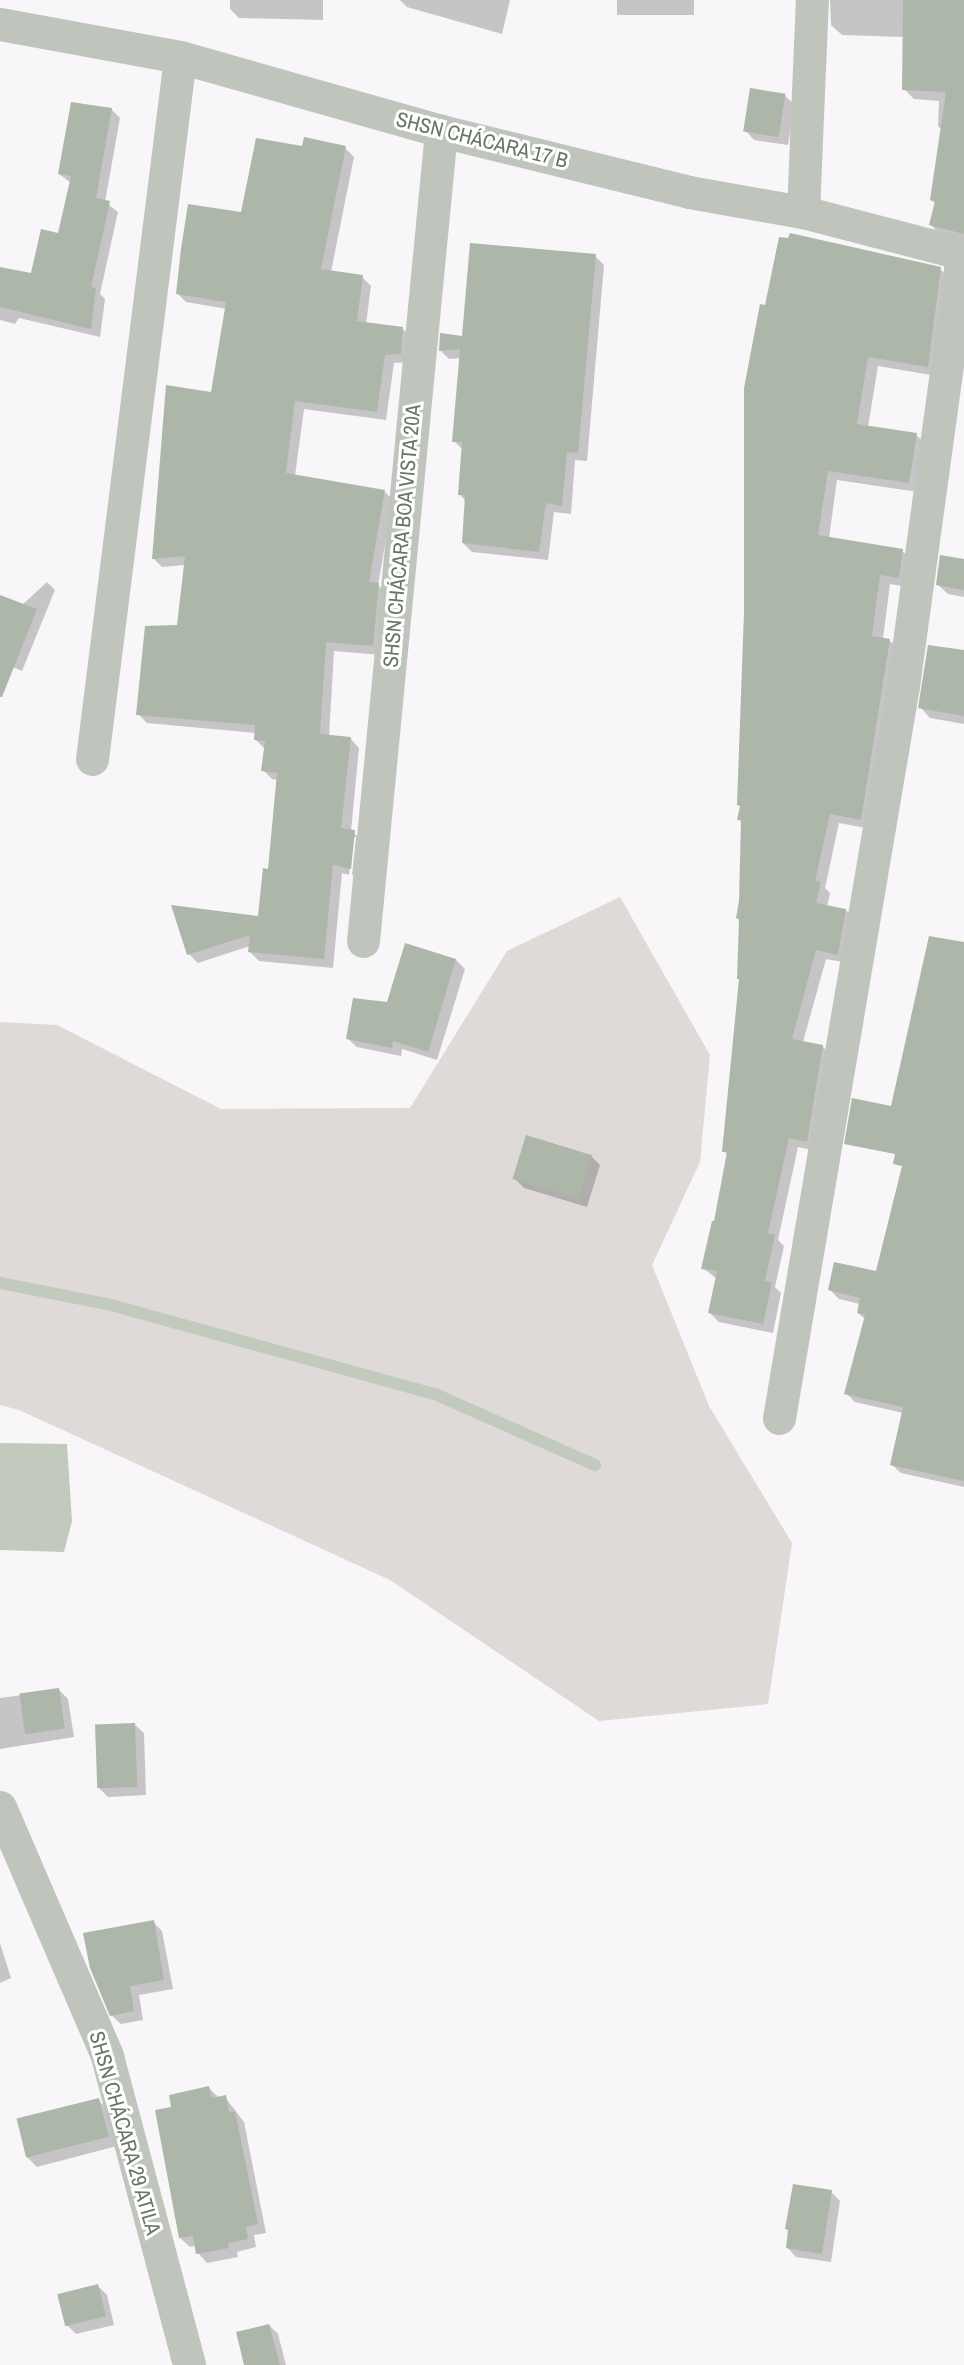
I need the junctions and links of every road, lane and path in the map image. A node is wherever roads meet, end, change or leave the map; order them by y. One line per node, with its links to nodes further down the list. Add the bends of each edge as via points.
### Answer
1 (812, 0): 5 (street)
2 (0, 24): 3 (street, SHSN CHÁCARA 17 B)
3 (180, 57): 4 (street, SHSN CHÁCARA 17 B); 7 (street)
4 (441, 131): 5 (street, SHSN CHÁCARA 17 B, via 689,192); 8 (street, SHSN CHÁCARA BOA VISTA 20A)
5 (802, 212): 6 (street, SHSN CHÁCARA 17 B)
6 (963, 254): 9 (street, via 903,686)
7 (92, 759)
8 (363, 941)
9 (779, 1418)
10 (0, 1807): 11 (street, SHSN CHÁCARA 29 ATILA, via 107,2056)
11 (189, 2365)

